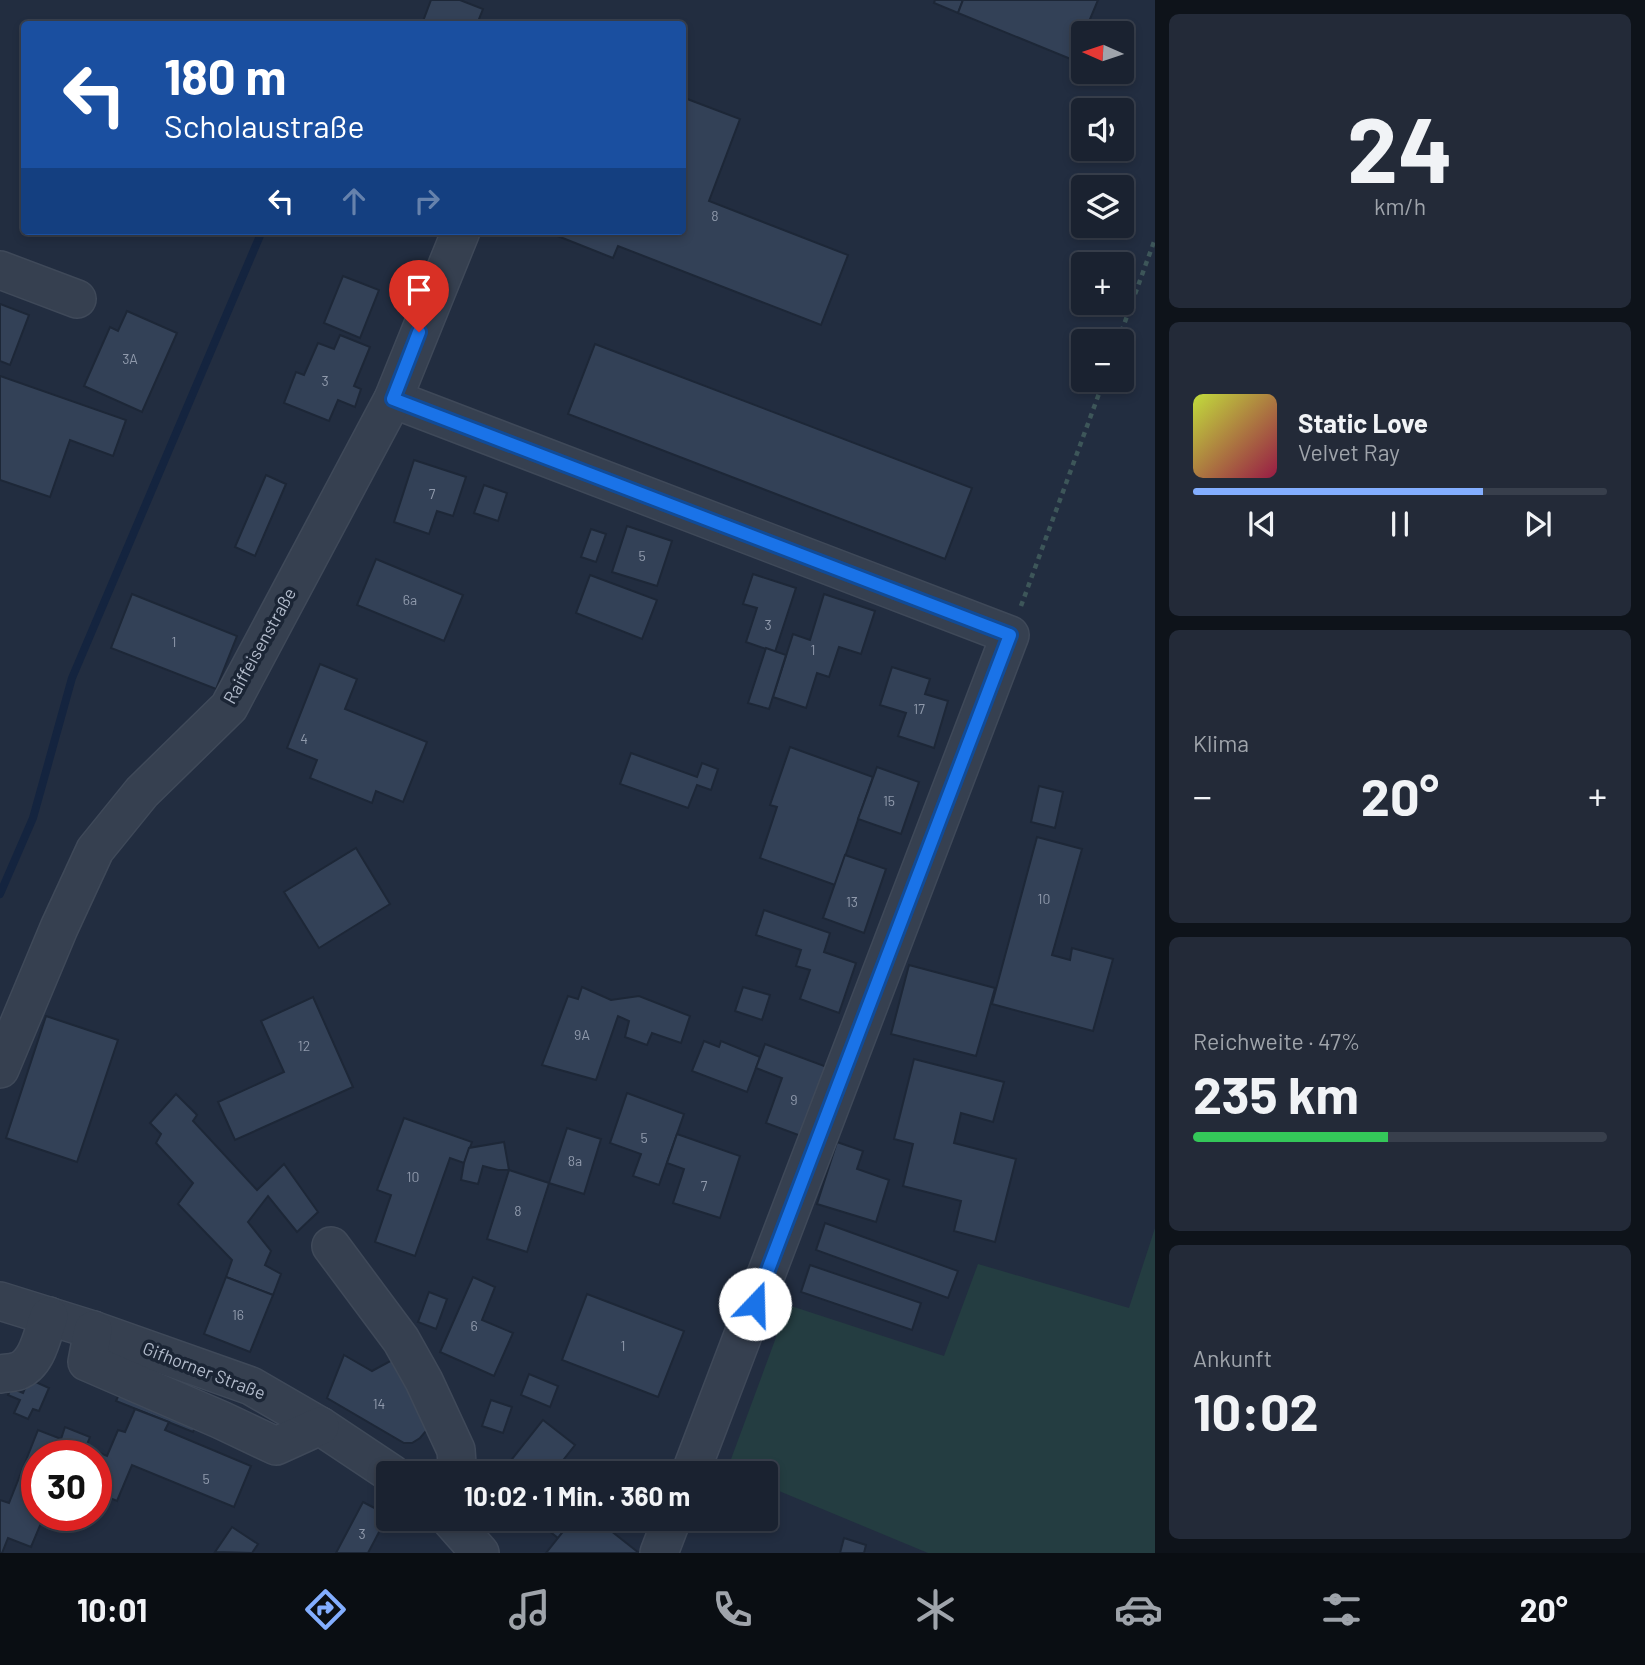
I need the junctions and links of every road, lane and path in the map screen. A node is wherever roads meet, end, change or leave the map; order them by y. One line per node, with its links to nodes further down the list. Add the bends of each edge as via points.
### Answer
1 (459, 235): 7 (street, Raiffeisenstraße)
2 (1155, 239): 5 (path)
3 (0, 270): 4 (street)
4 (77, 299)
5 (1122, 329)
6 (1100, 392): 8 (path)
7 (393, 399): 8 (street); 9 (street, Raiffeisenstraße, via 229,707 142,792 95,850)
8 (1010, 635): 17 (street)
9 (0, 1069)
10 (331, 1246): 16 (street, via 401,1340 456,1450)
11 (0, 1301): 12 (street, Gifhorner Straße)
12 (49, 1316): 13 (street, Gifhorner Straße); 14 (street, via 34,1358 18,1371)
13 (90, 1346): 15 (street, Gifhorner Straße, via 251,1385); 15 (street, via 276,1446)
14 (0, 1374)
15 (320, 1426): 18 (street, Gifhorner Straße)
16 (457, 1461)
17 (695, 1461)
18 (376, 1463)
19 (461, 1531): 21 (street)
20 (667, 1531): 22 (street)
21 (480, 1553)
22 (659, 1553)

